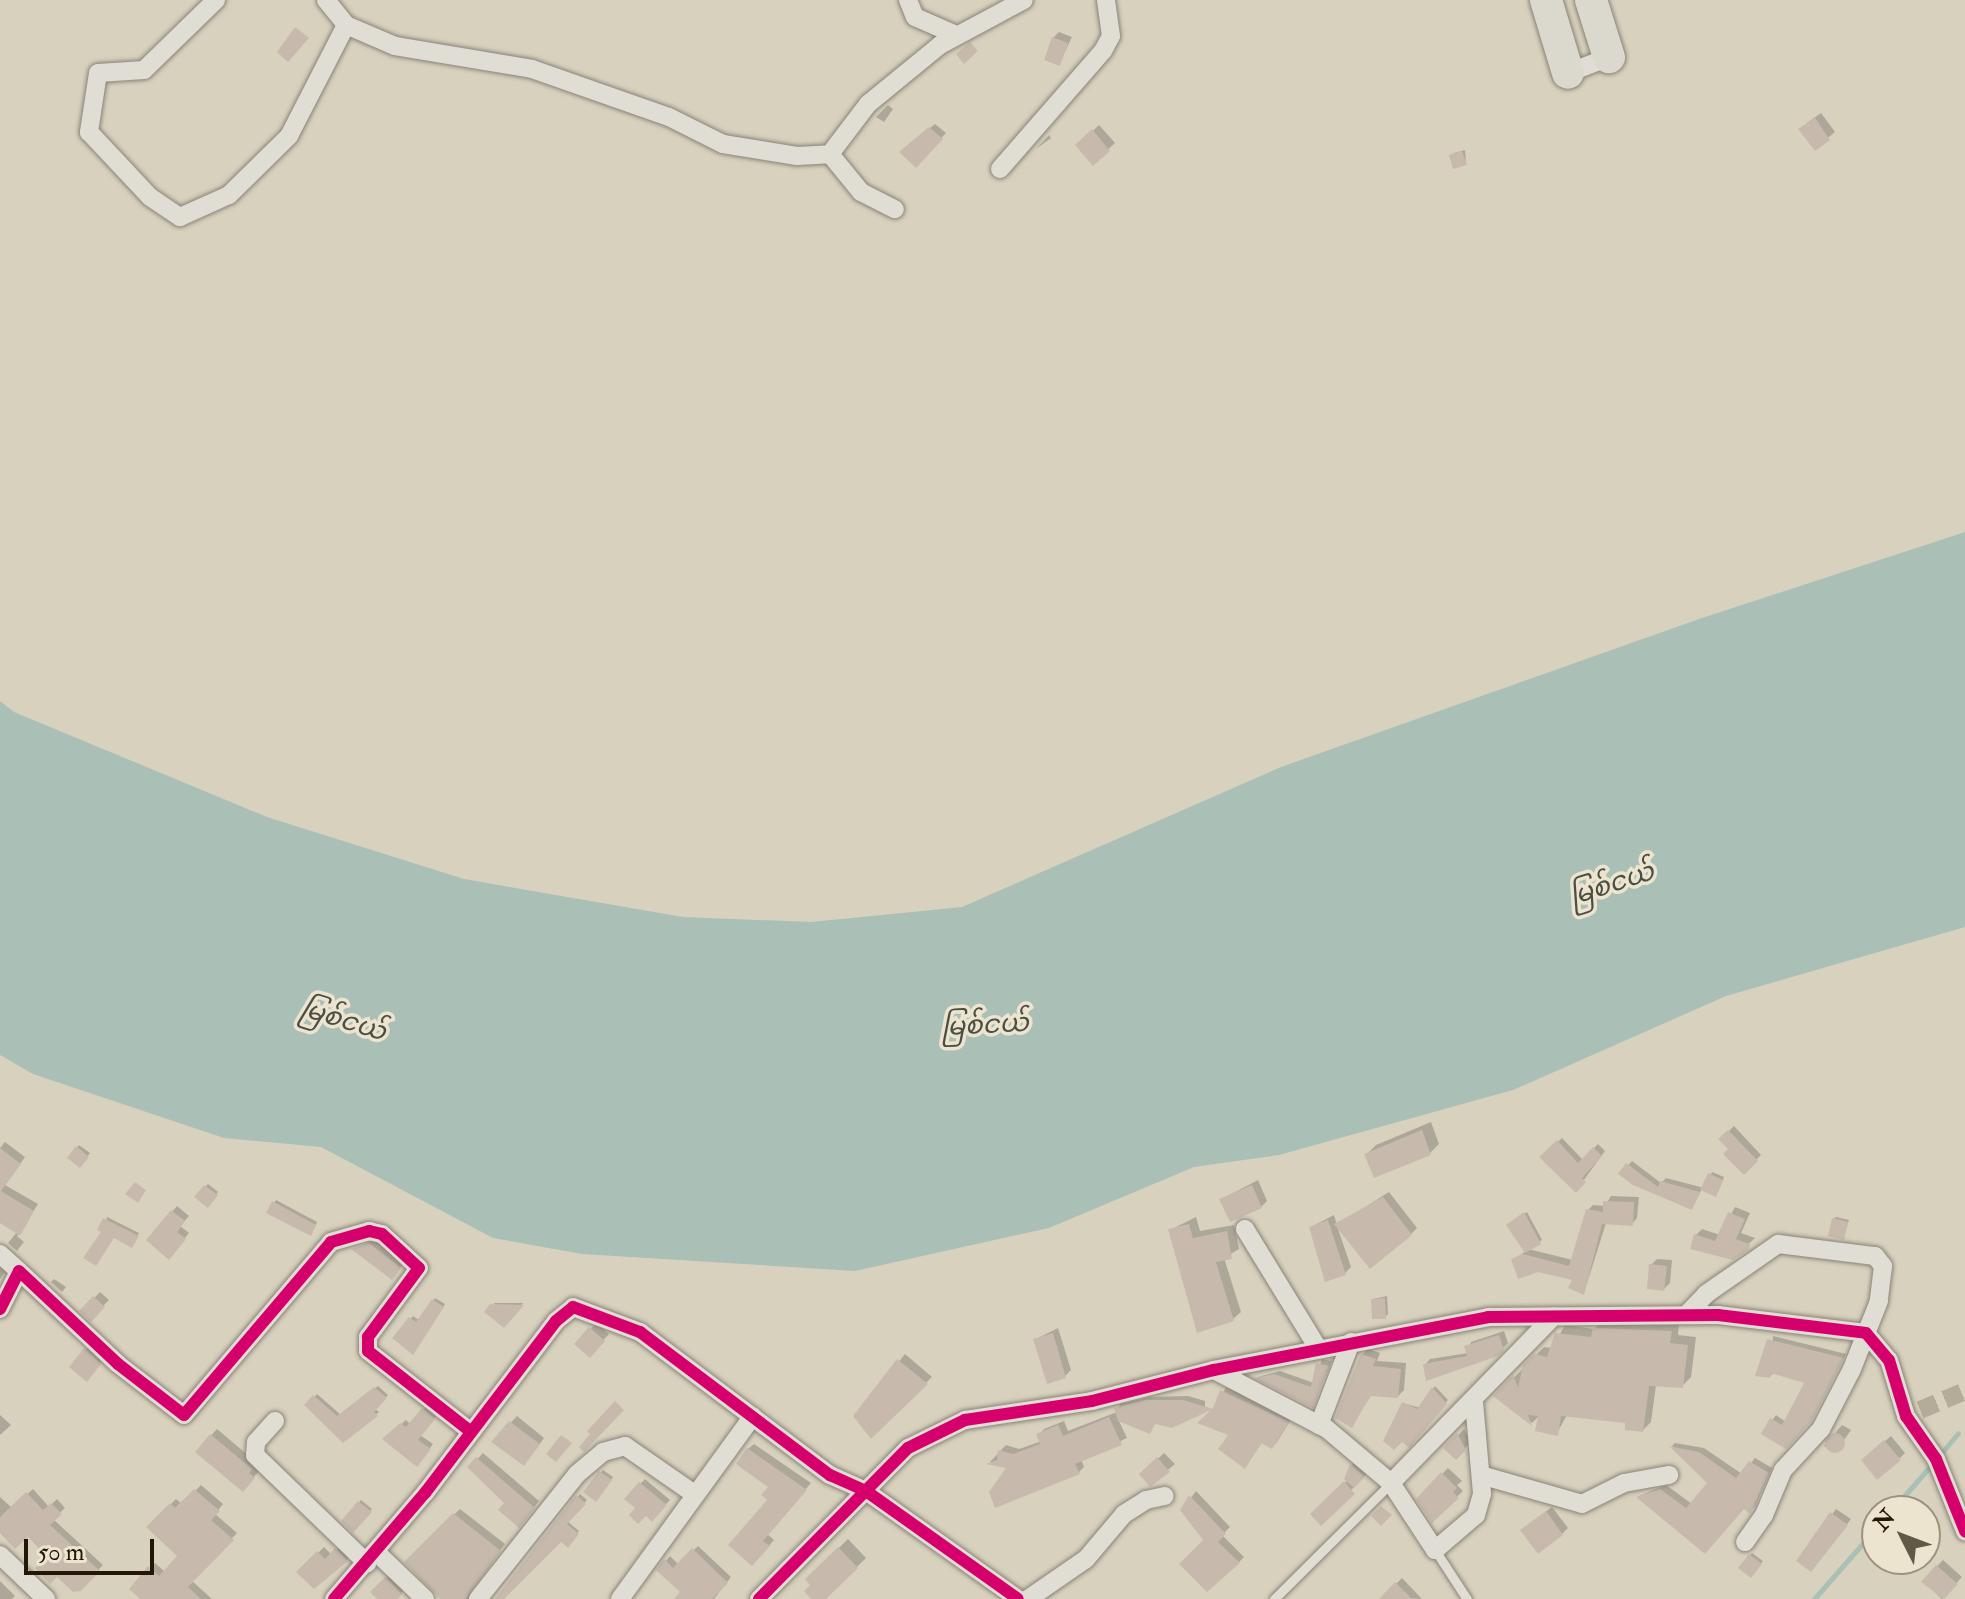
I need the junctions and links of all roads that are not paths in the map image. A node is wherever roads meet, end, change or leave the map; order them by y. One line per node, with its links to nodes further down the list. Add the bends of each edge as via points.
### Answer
1 (216, 0): 8 (street, via 144,70 98,73 89,132 150,197 180,217 229,195 289,136)
2 (326, 0): 8 (street)
3 (908, 0): 9 (street, via 915,17)
4 (1024, 0): 9 (street)
5 (1106, 0): 13 (street, via 1111,36 1103,51)
6 (1546, 0): 11 (highway)
7 (1591, 0): 10 (highway)
8 (346, 25): 12 (street, via 395,46 440,57 545,73 669,117 735,147 797,156)
9 (956, 35): 12 (street, via 868,104)
10 (1609, 57): 11 (street)
11 (1568, 73)
12 (830, 154): 14 (street, via 861,192)
13 (1000, 169)
14 (895, 209)
15 (1245, 1229): 23 (street)
16 (0, 1254): 17 (street)
17 (19, 1271): 18 (street); 29 (street, via 118,1364 184,1415 331,1242 369,1231 382,1234 419,1268 368,1337 368,1351)
18 (0, 1309)
19 (1686, 1315): 20 (street); 21 (street); 21 (street, via 1706,1294 1778,1244 1875,1256 1883,1266 1883,1281)
20 (1554, 1316): 22 (street, via 1488,1317); 25 (street)
21 (1866, 1333): 36 (street, via 1899,1381); 37 (street, via 1821,1429 1783,1470 1764,1515)
22 (1351, 1342): 23 (street); 28 (street)
23 (1318, 1348): 24 (street)
24 (1214, 1370): 28 (street); 33 (street, via 1092,1401 965,1420 908,1448)
25 (1474, 1402): 31 (street); 32 (street)
26 (753, 1416): 29 (street, via 640,1332 573,1307 556,1321); 33 (street, via 830,1475); 34 (street)
27 (275, 1421): 40 (street, via 256,1442 255,1455)
28 (1319, 1425): 32 (street)
29 (470, 1431): 40 (street)
30 (1669, 1475): 31 (street, via 1624,1483 1582,1504)
31 (1484, 1476): 38 (street, via 1476,1515)
32 (1391, 1483): 38 (street); 49 (lane)
33 (866, 1491): 46 (street); 47 (street)
34 (693, 1493): 44 (street, via 635,1450 625,1446 603,1452 577,1474); 45 (street)
35 (1165, 1496): 48 (street, via 1124,1514 1086,1559)
36 (1965, 1531)
37 (1745, 1542)
38 (1435, 1550): 50 (lane)
39 (0, 1555): 41 (street)
40 (372, 1557): 42 (street); 43 (street)
41 (46, 1599)
42 (334, 1599)
43 (425, 1599)
44 (478, 1599)
45 (620, 1599)
46 (759, 1599)
47 (1018, 1599)
48 (1028, 1599)
49 (1274, 1599)
50 (1467, 1599)

